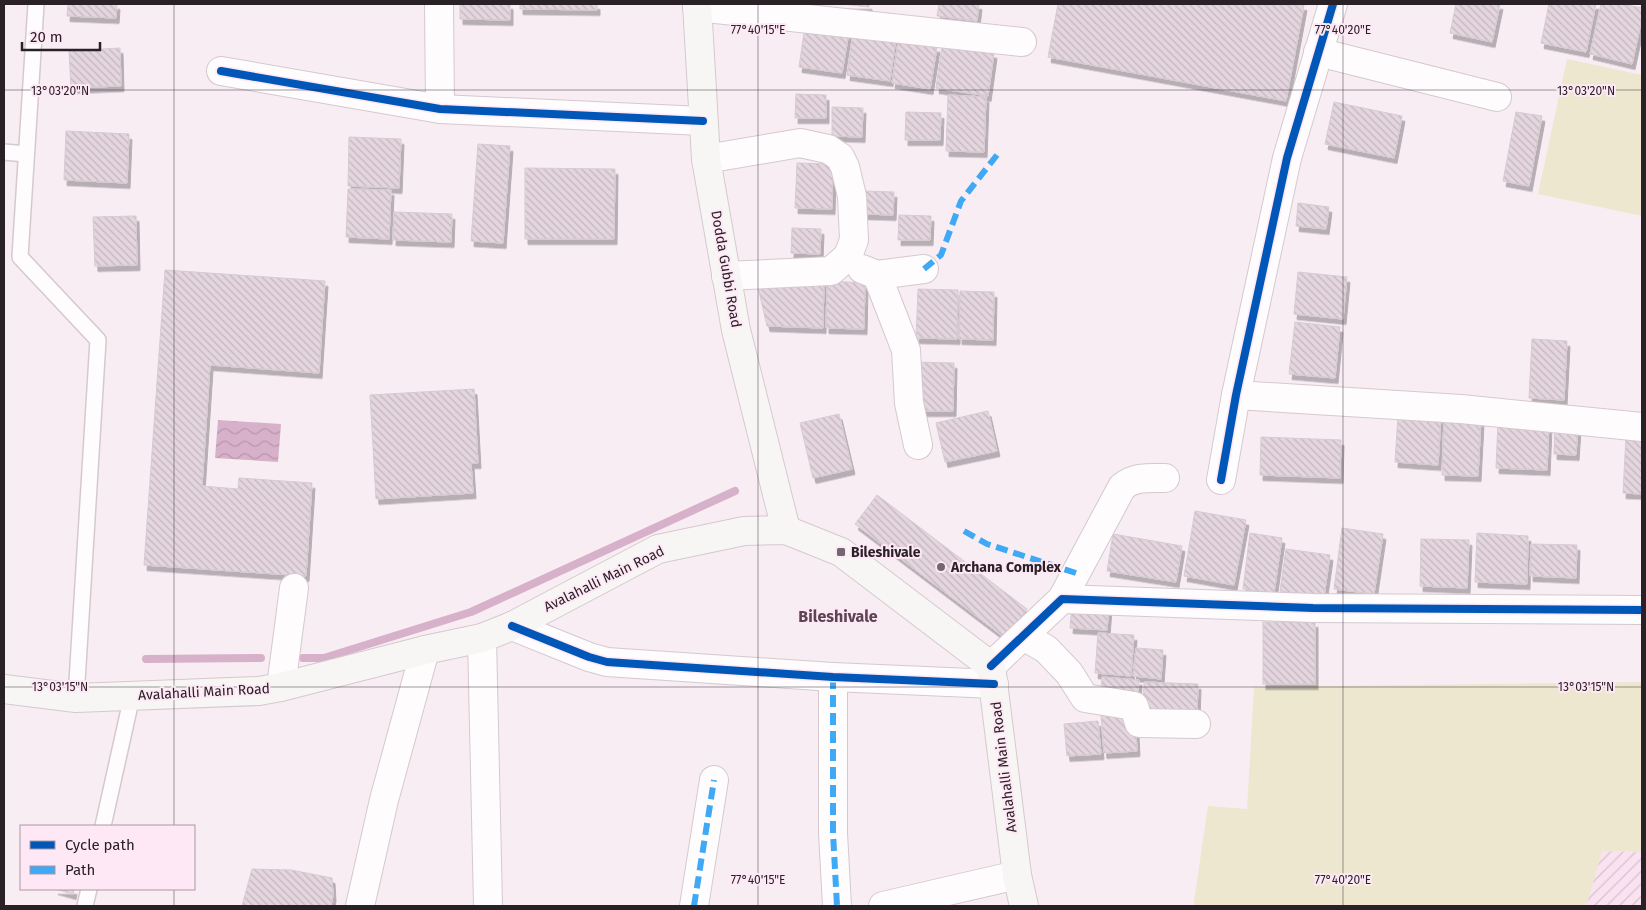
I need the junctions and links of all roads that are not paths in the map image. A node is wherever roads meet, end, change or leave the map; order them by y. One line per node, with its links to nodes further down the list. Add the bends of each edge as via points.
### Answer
1 (36, 4): 12 (lane)
2 (439, 4): 9 (street)
3 (1333, 4): 6 (street)
4 (697, 5): 5 (street); 10 (main road, Dodda Gubbi Road)
5 (1022, 42)
6 (1318, 52): 8 (street); 18 (street, via 1287,158)
7 (222, 71): 9 (street)
8 (1497, 97)
9 (440, 109): 10 (street)
10 (703, 121): 13 (main road, Dodda Gubbi Road)
11 (4, 152): 12 (lane)
12 (26, 154): 36 (lane, via 20,257 98,340)
13 (706, 159): 14 (street, via 800,143 828,149 840,157 846,167 852,196 854,240 848,256); 17 (main road, Dodda Gubbi Road)
14 (842, 261): 16 (street); 17 (street, via 831,271)
15 (924, 269): 16 (street)
16 (878, 275): 20 (street, via 906,350 909,403)
17 (726, 276): 23 (main road, Dodda Gubbi Road, via 736,330)
18 (1236, 395): 19 (street, via 1462,409); 22 (street)
19 (1642, 427)
20 (918, 445)
21 (1165, 478): 25 (street, via 1138,478 1122,487)
22 (1221, 480)
23 (786, 530): 27 (main road, Avalahalli Main Road, via 744,531 658,549); 31 (main road, Avalahalli Main Road, via 841,552)
24 (294, 588): 33 (street)
25 (1062, 600): 26 (street, via 1313,608); 28 (street)
26 (1642, 610)
27 (512, 626): 29 (main road, Avalahalli Main Road); 32 (street, via 607,662)
28 (1023, 636): 31 (street); 37 (street, via 1046,649 1069,673 1085,698 1134,706 1139,723)
29 (482, 638): 30 (main road, Avalahalli Main Road); 44 (street)
30 (425, 650): 33 (main road, Avalahalli Main Road); 43 (street, via 384,800)
31 (992, 675): 32 (street); 40 (main road, Avalahalli Main Road)
32 (833, 677): 46 (street, via 833,833)
33 (281, 687): 35 (main road, Avalahalli Main Road)
34 (4, 689): 36 (main road, Avalahalli Main Road)
35 (132, 696): 36 (main road, Avalahalli Main Road); 39 (lane)
36 (76, 698)
37 (1196, 724)
38 (714, 780): 45 (street)
39 (103, 825)
40 (1017, 875): 47 (street); 48 (main road, Avalahalli Main Road)
41 (89, 890): 42 (lane)
42 (85, 906)
43 (360, 906)
44 (488, 906)
45 (694, 906)
46 (837, 906)
47 (883, 906)
48 (1024, 906)

